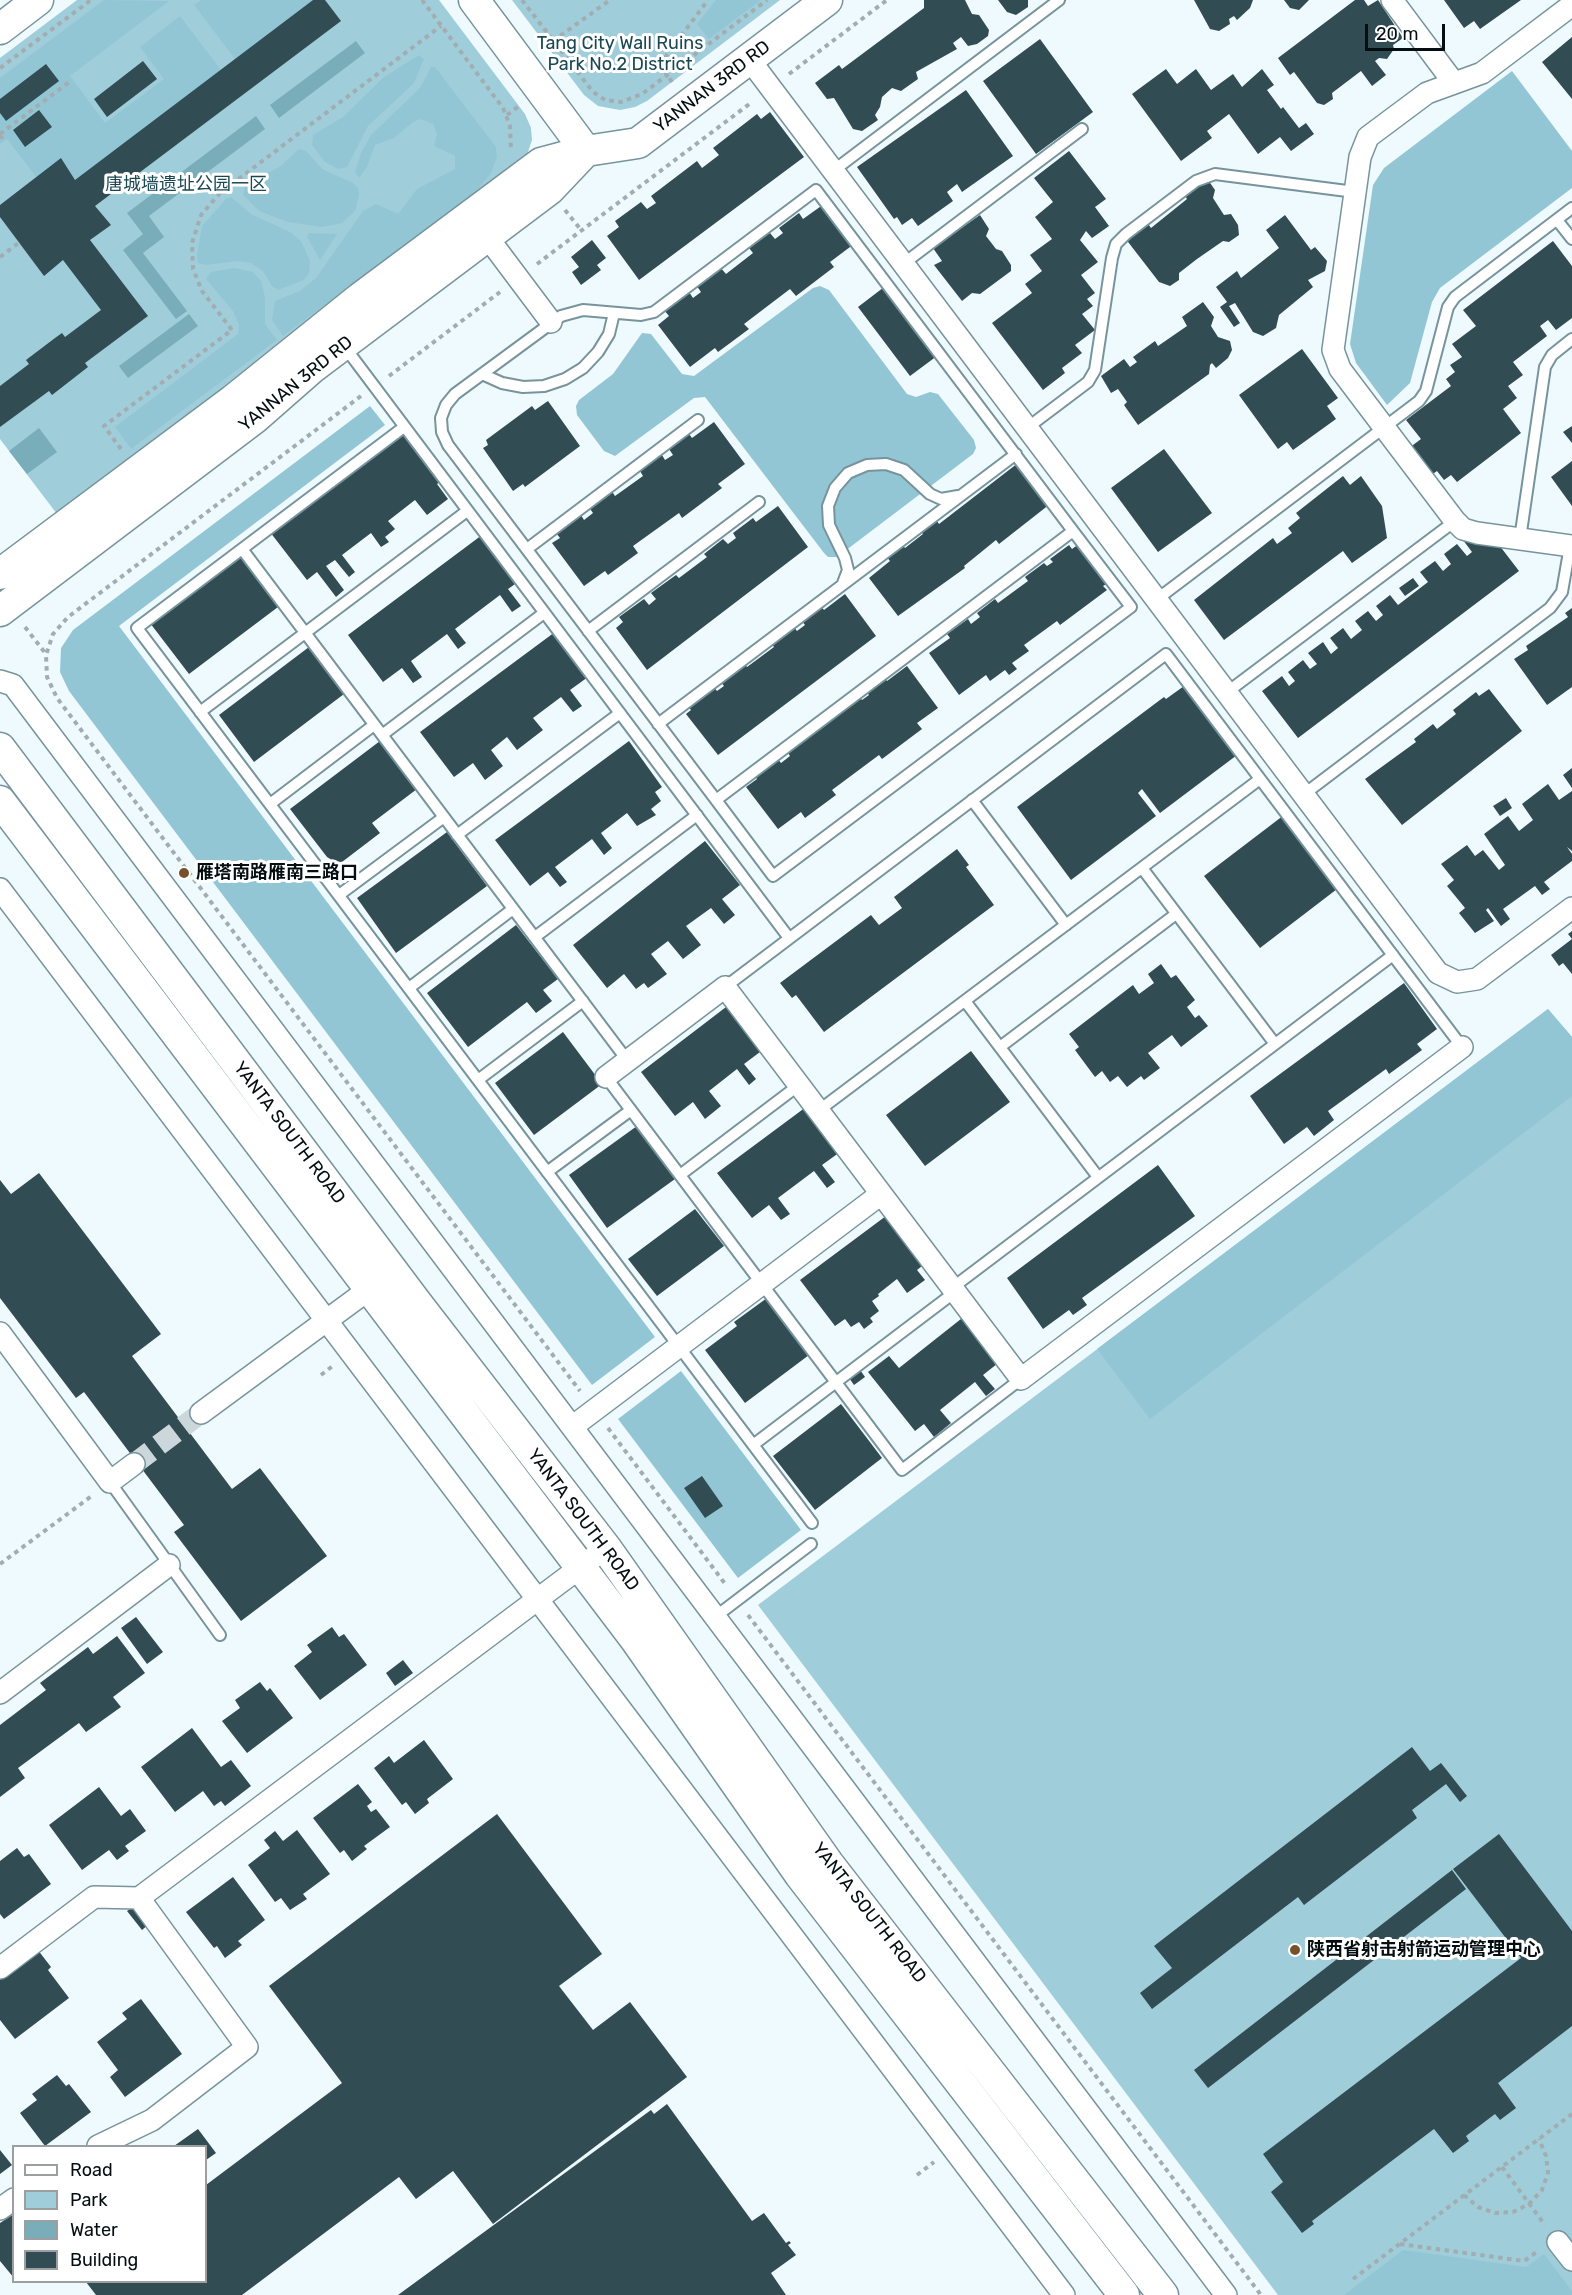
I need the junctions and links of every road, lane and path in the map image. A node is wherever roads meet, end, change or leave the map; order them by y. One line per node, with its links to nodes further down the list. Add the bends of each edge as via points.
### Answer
1 (38, 0): 14 (main road)
2 (90, 0): 17 (path)
3 (422, 0): 13 (path)
4 (474, 0): 26 (main road)
5 (522, 0): 15 (path)
6 (610, 0): 15 (path)
7 (708, 0): 18 (path, via 667,53 663,64)
8 (767, 0): 18 (path)
9 (827, 0): 16 (main road, YANNAN 3RD RD)
10 (1059, 0): 28 (lane)
11 (1392, 0): 20 (street)
12 (1572, 5): 20 (street, via 1482,73)
13 (441, 26): 27 (path, via 507,115); 46 (path, via 220,193 201,215 192,243 193,269 202,291 232,330 104,426)
14 (0, 29)
15 (553, 41): 18 (path, via 588,87 605,100 621,102 635,98)
16 (749, 59): 21 (main road, YANNAN 3RD RD); 28 (street)
17 (0, 68)
18 (667, 75): 21 (path)
19 (72, 80): 24 (path)
20 (1454, 83): 29 (street, via 1427,93 1368,138 1361,149)
21 (689, 104): 23 (path); 26 (main road, YANNAN 3RD RD, via 638,143)
22 (1082, 129): 36 (lane)
23 (711, 133)
24 (0, 135): 25 (path)
25 (4, 141)
26 (586, 151): 32 (main road, YANNAN 3RD RD, via 550,189); 57 (main road, YANNAN 3RD RD, via 541,163)
27 (510, 154)
28 (832, 171): 36 (street)
29 (1355, 192): 44 (street, via 1333,350 1340,369); 45 (lane, via 1215,174 1196,181 1116,244 1095,370 1082,387)
30 (1572, 208): 31 (lane)
31 (1557, 220): 33 (lane); 44 (lane, via 1455,297 1446,313 1426,391 1415,405)
32 (488, 238): 38 (street); 40 (main road, YANNAN 3RD RD)
33 (1572, 239)
34 (20, 242): 35 (path)
35 (0, 257)
36 (903, 264): 45 (street)
37 (614, 313): 38 (lane, via 583,310); 41 (lane, via 609,334 598,352 565,379 523,387); 47 (lane, via 654,312 816,190)
38 (551, 322): 41 (lane)
39 (1572, 339): 53 (lane, via 1552,355 1545,367)
40 (343, 345): 43 (lane); 60 (main road, YANNAN 3RD RD, via 255,418)
41 (482, 374): 56 (lane, via 446,405 441,418 442,432)
42 (698, 420): 56 (lane)
43 (404, 427): 50 (lane); 55 (lane)
44 (1384, 428): 51 (street); 59 (lane)
45 (1027, 429): 59 (street)
46 (124, 454)
47 (1016, 454): 48 (lane); 52 (lane)
48 (966, 492): 58 (lane); 58 (lane, via 941,500 904,470 886,464 867,465 848,473 835,488 828,506 829,525 848,570)
49 (759, 502): 62 (lane)
50 (467, 511): 61 (lane); 63 (lane)
51 (1455, 521): 53 (street, via 1470,532); 65 (lane)
52 (1074, 531): 74 (lane); 74 (lane, via 1131,607 849,820 773,876)
53 (1520, 539): 54 (street)
54 (1571, 546): 73 (lane, via 1562,592 1550,608)
55 (242, 549): 63 (lane); 66 (lane, via 137,628)
56 (527, 549): 62 (lane)
57 (0, 574)
58 (837, 589): 68 (lane)
59 (1156, 600): 65 (street)
60 (0, 611)
61 (544, 613): 67 (lane); 70 (lane)
62 (588, 631): 68 (lane)
63 (305, 633): 66 (lane); 69 (lane)
64 (0, 681): 117 (street, via 13,685 19,692)
65 (1226, 693): 73 (street)
66 (201, 712): 77 (lane)
67 (620, 713): 78 (lane); 80 (lane)
68 (658, 724): 74 (lane)
69 (374, 725): 70 (lane); 77 (lane)
70 (382, 735): 79 (lane)
71 (0, 748): 123 (main road, YANTA SOUTH ROAD)
72 (1260, 779): 75 (lane, via 1166,654); 81 (lane); 90 (lane)
73 (1303, 795): 84 (street, via 1433,968 1450,980 1477,979)
74 (716, 800)
75 (972, 800): 87 (lane); 89 (lane)
76 (0, 801): 109 (main road, YANTA SOUTH ROAD)
77 (270, 804): 83 (lane)
78 (697, 815): 88 (lane); 89 (lane)
79 (444, 817): 80 (lane); 83 (lane)
80 (458, 835): 85 (lane)
81 (1142, 868): 86 (lane); 87 (lane)
82 (0, 889): 111 (street)
83 (339, 896): 92 (lane)
84 (1572, 908)
85 (513, 909): 88 (lane); 92 (lane)
86 (1176, 914): 95 (lane); 96 (lane)
87 (1066, 925): 94 (lane)
88 (535, 937): 93 (lane)
89 (789, 938): 91 (lane)
90 (1393, 955): 95 (lane); 97 (lane)
91 (725, 987): 98 (street); 101 (street)
92 (409, 988): 100 (lane)
93 (583, 1001): 98 (lane); 100 (lane)
94 (965, 1001): 96 (lane); 103 (lane)
95 (1275, 1044): 106 (lane)
96 (1000, 1047): 106 (lane)
97 (1462, 1047): 114 (street)
98 (627, 1060): 99 (street)
99 (606, 1077): 102 (lane)
100 (478, 1080): 104 (lane)
101 (799, 1085): 103 (street); 105 (lane)
102 (631, 1110): 104 (lane); 105 (lane)
103 (819, 1111): 107 (street)
104 (547, 1172): 113 (lane)
105 (680, 1175): 108 (lane)
106 (1098, 1177): 110 (lane)
107 (881, 1194): 108 (street); 110 (street)
108 (762, 1283): 113 (street); 115 (lane)
109 (368, 1290): 111 (street); 126 (main road, YANTA SOUTH ROAD)
110 (953, 1290): 114 (street); 115 (lane)
111 (326, 1320): 116 (street); 127 (street)
112 (3, 1342): 120 (street)
113 (679, 1346): 117 (street); 118 (lane)
114 (1020, 1379): 115 (lane, via 902,1470)
115 (836, 1382): 118 (lane)
116 (201, 1413)
117 (572, 1427): 128 (street)
118 (753, 1445): 121 (lane)
119 (134, 1464): 120 (street)
120 (110, 1482): 124 (path); 125 (lane)
121 (812, 1522)
122 (811, 1544): 128 (lane)
123 (606, 1548): 126 (street); 145 (main road, YANTA SOUTH ROAD, via 828,1863)
124 (0, 1564)
125 (170, 1565): 129 (lane); 130 (street)
126 (581, 1568): 127 (street); 144 (main road, YANTA SOUTH ROAD, via 800,1875)
127 (538, 1600): 131 (street); 143 (street)
128 (715, 1617): 146 (street)
129 (220, 1635)
130 (0, 1693)
131 (139, 1898): 132 (street, via 94,1897); 135 (street, via 247,2047 152,2120)
132 (0, 1968)
133 (1572, 2114): 134 (path)
134 (1539, 2139): 136 (path); 138 (path, via 1548,2173 1542,2190)
135 (100, 2145)
136 (1502, 2167): 137 (path); 138 (path)
137 (1464, 2195): 138 (path, via 1478,2207 1495,2213 1513,2212); 140 (path)
138 (1530, 2204): 139 (path)
139 (1557, 2240): 140 (path, via 1524,2261); 141 (street)
140 (1399, 2244): 142 (path)
141 (1572, 2260)
142 (1353, 2279)
143 (1064, 2295)
144 (1124, 2295)
145 (1162, 2295)
146 (1226, 2295)

